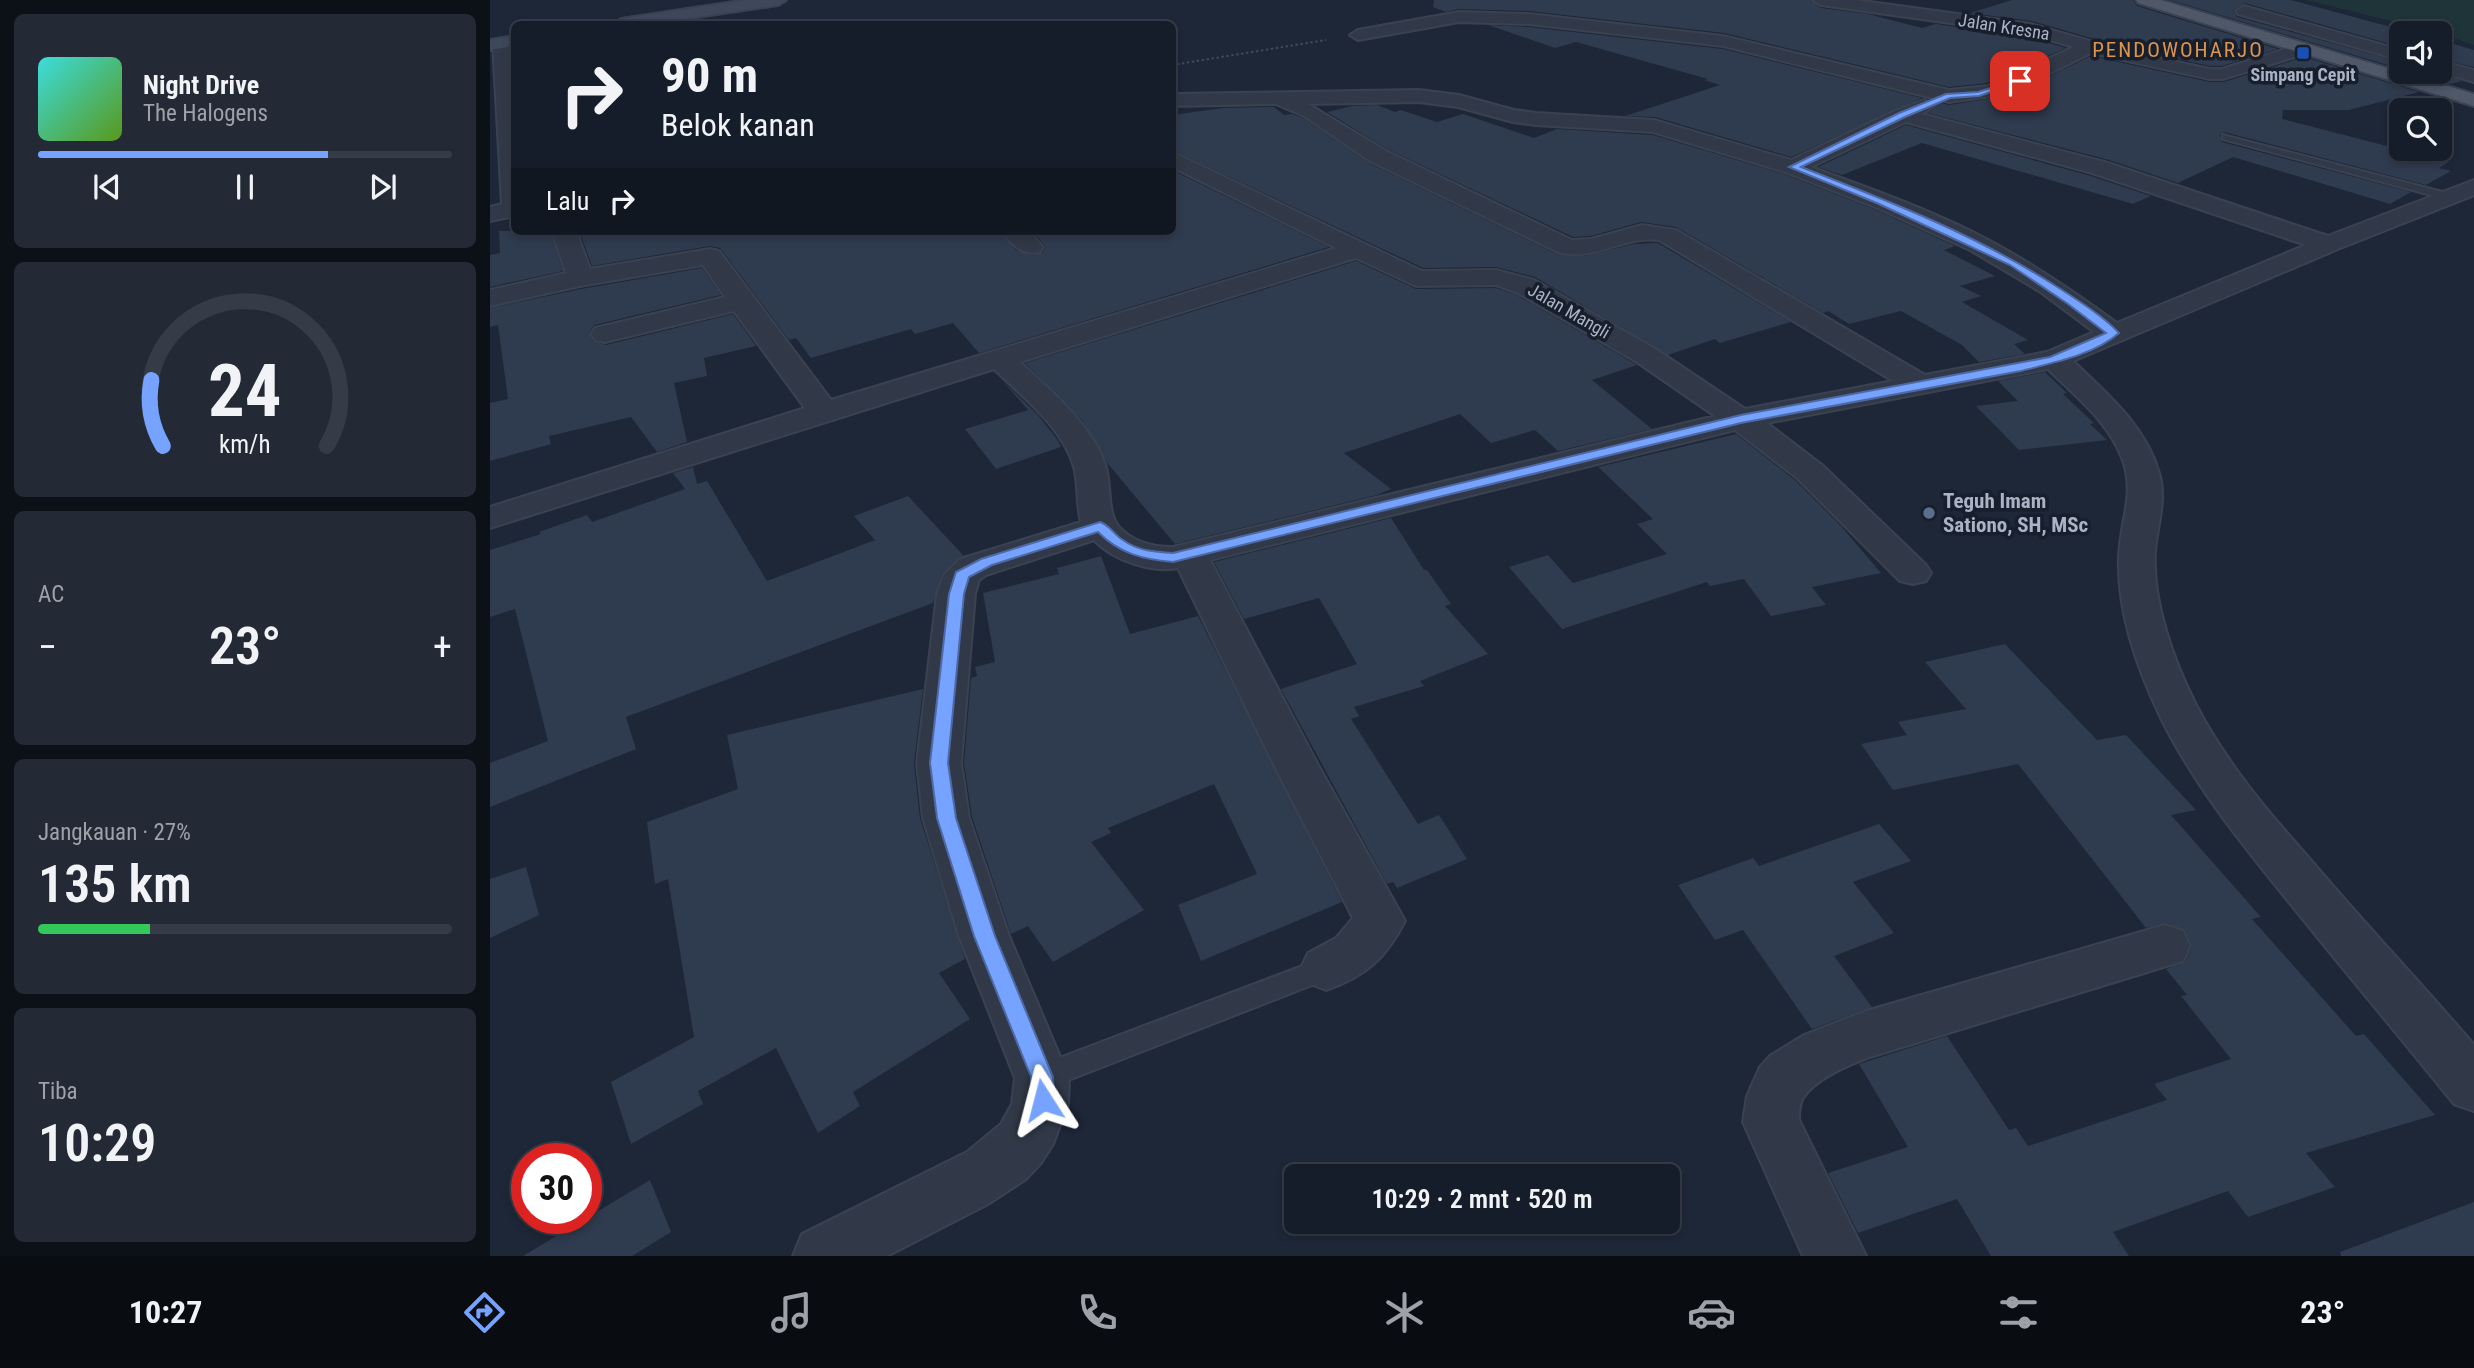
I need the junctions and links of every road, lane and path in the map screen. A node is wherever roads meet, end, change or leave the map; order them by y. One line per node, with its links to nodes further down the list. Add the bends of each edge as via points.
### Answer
1 (778, 0): 10 (main road)
2 (1821, 0): 14 (street, Jalan Kresna, via 2031,29)
3 (2147, 0): 15 (main road)
4 (1427, 4): 8 (street)
5 (1554, 6): 9 (street)
6 (2244, 11): 16 (street)
7 (1359, 17): 11 (street)
8 (1459, 17): 9 (street); 11 (street)
9 (1529, 19): 20 (street, via 1723,41)
10 (641, 21)
11 (1390, 30): 12 (street)
12 (1359, 34): 17 (path)
13 (502, 43): 28 (street)
14 (2091, 46): 15 (street, Jalan Kresna, via 2215,75); 20 (street, via 2020,81 1991,91)
15 (2305, 48): 23 (main road)
16 (2389, 52)
17 (1176, 64)
18 (2452, 70): 19 (street)
19 (2474, 76)
20 (1949, 96): 24 (street)
21 (1279, 98): 22 (street); 27 (street, via 1419,96 1536,120 1654,126); 34 (street, via 1311,112 1378,156)
22 (1176, 100)
23 (2474, 100)
24 (1902, 115): 27 (street); 33 (street, via 2100,168)
25 (2227, 137): 29 (lane)
26 (1176, 163): 35 (street, Jalan Mangli)
27 (1793, 167): 40 (street, via 1991,251 2056,290)
28 (511, 168)
29 (2462, 192): 33 (street)
30 (511, 210): 31 (street)
31 (490, 214)
32 (565, 235): 37 (street)
33 (2329, 244): 40 (street)
34 (1567, 247): 36 (street); 44 (street, via 1659,232)
35 (1357, 250): 36 (street, Jalan Mangli, via 1416,278); 43 (street)
36 (1494, 275): 46 (street, Jalan Mangli, via 1525,286 1636,350)
37 (580, 278): 38 (street); 39 (street, via 710,256)
38 (490, 298)
39 (741, 301): 41 (street); 45 (street)
40 (2113, 333): 42 (street)
41 (605, 334)
42 (2054, 359): 44 (street); 54 (street, via 2103,407 2139,458 2148,495 2137,555 2141,592 2174,702 2246,815)
43 (1001, 360): 45 (street); 48 (street, via 1048,404 1086,456 1095,483)
44 (1919, 384): 46 (street)
45 (824, 412): 47 (street)
46 (1741, 419): 49 (street); 50 (street, Jalan Mangli, via 1810,472)
47 (490, 518)
48 (1100, 527): 49 (street, via 1118,544 1149,557); 53 (street, via 967,570 958,583 954,620 939,763 946,818 984,936)
49 (1189, 554): 52 (street, via 1380,921 1354,953)
50 (1913, 573)
51 (2165, 946): 56 (street, via 1894,1026 1832,1049 1788,1074 1777,1087 1771,1122)
52 (1326, 968): 53 (lane)
53 (1042, 1077): 55 (street, via 1043,1100 1037,1119 1009,1158)
54 (2474, 1086)
55 (824, 1256)
56 (1835, 1256)

